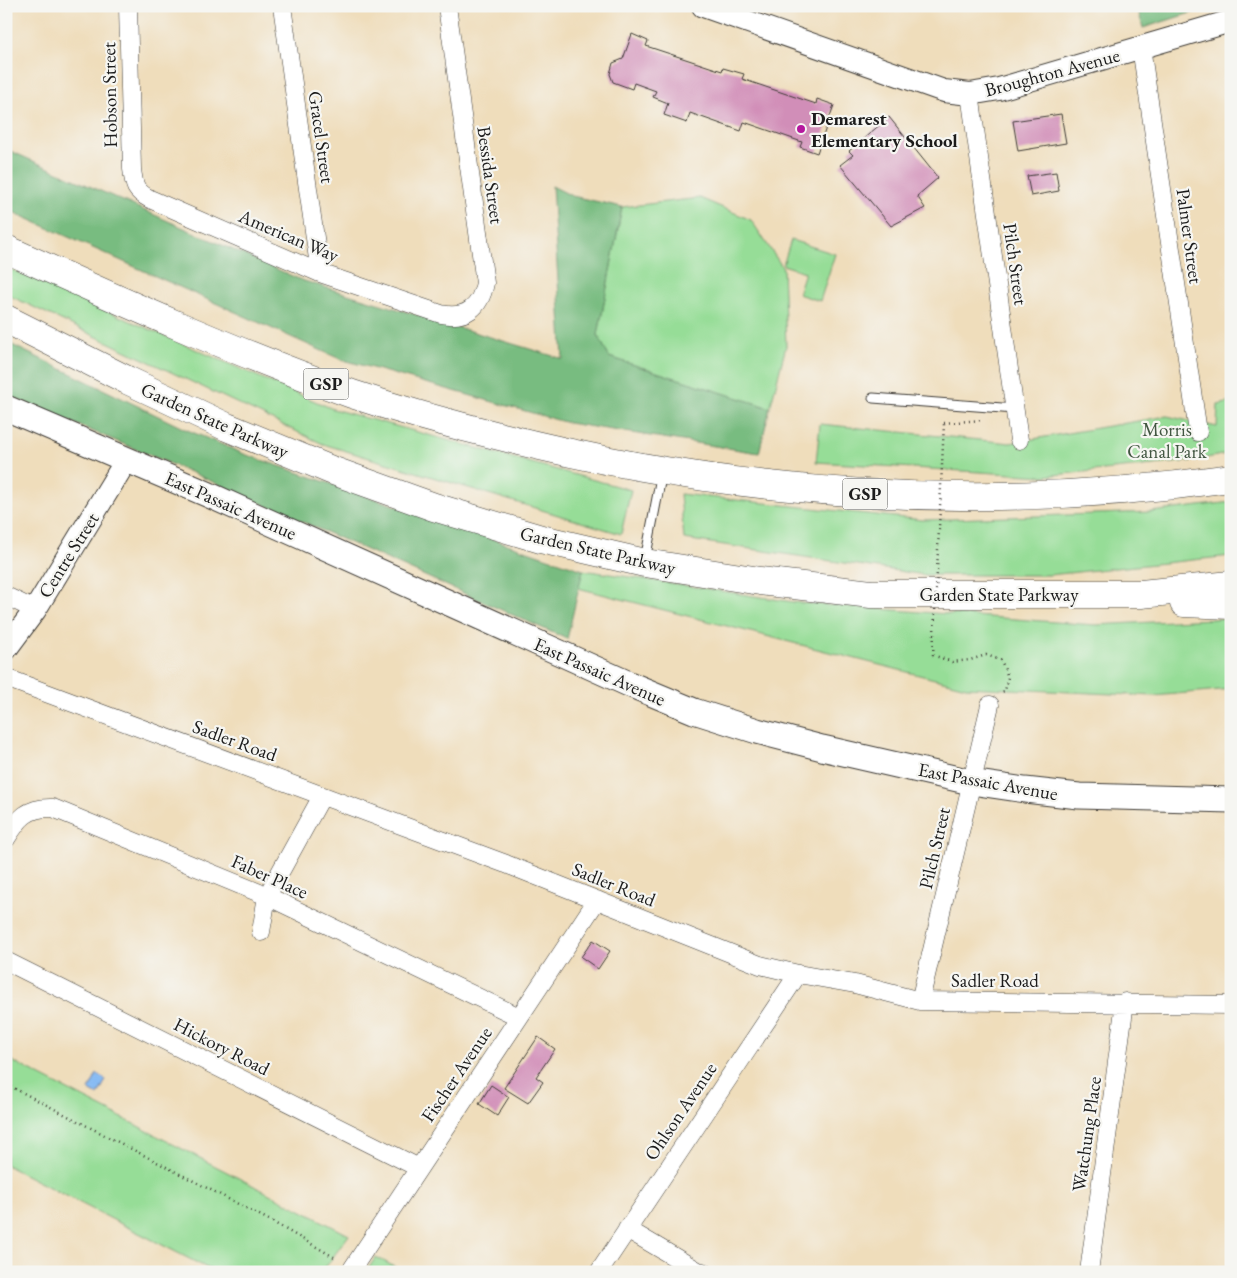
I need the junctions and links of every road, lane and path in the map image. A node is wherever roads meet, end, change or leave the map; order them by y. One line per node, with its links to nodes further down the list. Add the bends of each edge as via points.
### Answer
1 (128, 6): 8 (street, Hobson Street)
2 (282, 6): 10 (street, Gracel Street)
3 (446, 6): 11 (street, Bessida Street, via 485,283 483,293 471,310 451,316)
4 (703, 6): 7 (street, Broughton Avenue, via 944,91)
5 (1231, 21): 6 (street, Broughton Avenue)
6 (1141, 47): 7 (street, Broughton Avenue, via 999,89); 16 (street, Palmer Street)
7 (970, 94): 15 (street, Pilch Street)
8 (134, 183): 10 (street, American Way, via 136,189 150,199)
9 (6, 249): 20 (highway, GSP, via 153,315 355,395 457,426 561,452)
10 (320, 273): 11 (street, American Way)
11 (437, 313)
12 (6, 319): 23 (highway, Garden State Parkway, via 210,420 331,470 434,507 541,539)
13 (873, 398): 15 (lane)
14 (6, 408): 18 (main road, East Passaic Avenue)
15 (1016, 412): 17 (street, Pilch Street); 31 (path, bridge, via 944,423 933,655 952,662 986,656 1001,660 1008,677 1005,691 992,694)
16 (1198, 432)
17 (1019, 440)
18 (128, 459): 28 (street, Centre Street); 32 (main road, East Passaic Avenue, via 694,711 757,732)
19 (1231, 471): 22 (highway)
20 (662, 472): 22 (highway, GSP, via 760,485 950,497 1068,495); 23 (lane)
21 (1231, 478): 22 (highway, GSP)
22 (1175, 486)
23 (645, 563): 25 (highway, Garden State Parkway, via 871,594)
24 (1231, 585): 25 (highway, Garden State Parkway)
25 (1141, 594): 27 (highway, via 1189,604)
26 (6, 596): 28 (street)
27 (1231, 605)
28 (34, 610): 29 (street, Centre Street)
29 (6, 649)
30 (6, 678): 33 (street, Sadler Road)
31 (990, 705): 32 (street, Pilch Street)
32 (971, 782): 34 (main road, East Passaic Avenue, via 1079,796); 41 (street, Pilch Street)
33 (322, 796): 36 (street); 37 (street, Sadler Road)
34 (1231, 800)
35 (6, 839): 36 (street, Faber Place, via 31,810 54,808)
36 (267, 896): 38 (street); 44 (street, Faber Place)
37 (597, 900): 40 (street, Sadler Road, via 760,965); 44 (street, Fischer Avenue)
38 (261, 932)
39 (6, 961): 46 (street, Hickory Road)
40 (798, 974): 41 (street, Sadler Road); 47 (street, Ohlson Avenue)
41 (920, 1001): 42 (street, Sadler Road)
42 (1125, 1002): 43 (street, Sadler Road); 52 (street, Watchung Place)
43 (1231, 1004)
44 (520, 1017): 46 (street, Fischer Avenue)
45 (6, 1084): 48 (path)
46 (419, 1168): 49 (street, Fischer Avenue)
47 (627, 1229): 50 (street, Ohlson Avenue); 51 (street)
48 (334, 1257)
49 (350, 1272)
50 (599, 1272)
51 (703, 1272)
52 (1089, 1272)

